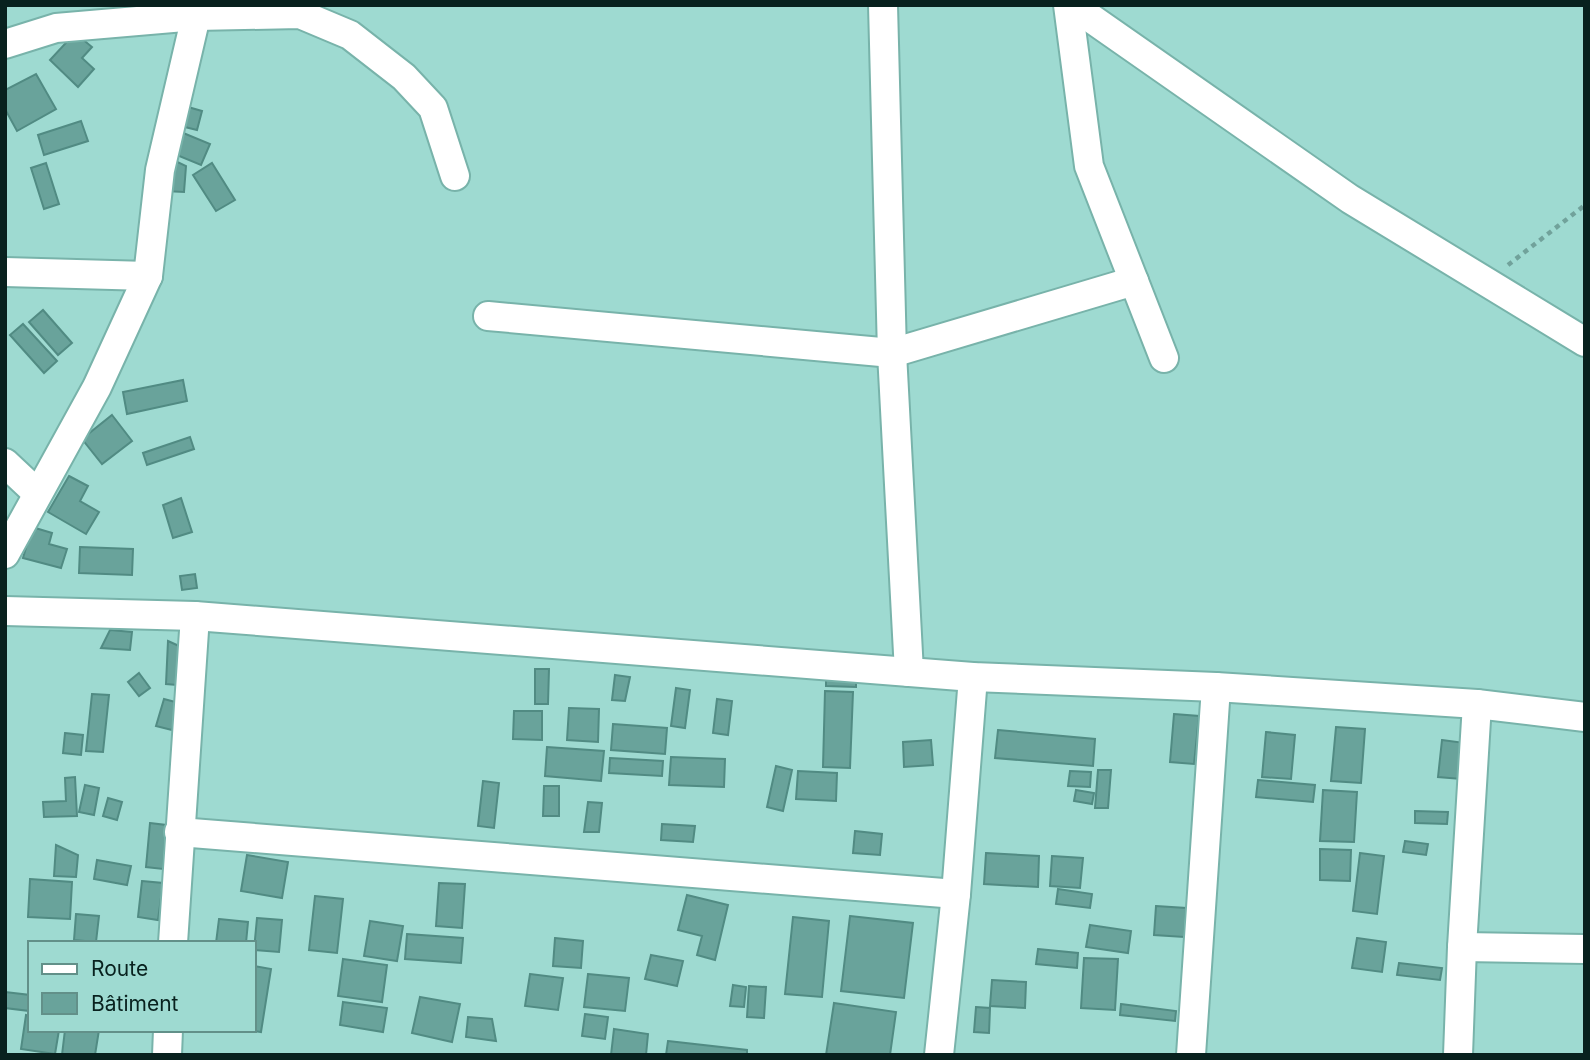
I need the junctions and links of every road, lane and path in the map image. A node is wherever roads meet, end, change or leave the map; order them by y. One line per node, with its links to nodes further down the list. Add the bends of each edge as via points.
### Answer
1 (883, 5): 13 (street)
2 (1070, 5): 9 (street, via 1089,166); 10 (street, via 1350,199)
3 (221, 11): 4 (street, via 56,28); 5 (street, via 300,14 350,35 404,77 433,108); 8 (street, via 160,170)
4 (5, 44)
5 (456, 176)
6 (1585, 205): 10 (path)
7 (5, 272): 8 (street)
8 (148, 276): 16 (street, via 97,387)
9 (1133, 281): 13 (street); 14 (street)
10 (1487, 282): 12 (street)
11 (488, 316): 13 (street)
12 (1585, 342)
13 (892, 352): 20 (street)
14 (1164, 358)
15 (5, 463): 16 (street)
16 (37, 493): 17 (street)
17 (5, 554)
18 (5, 611): 19 (street)
19 (195, 616): 20 (street); 25 (street)
20 (909, 673): 21 (street)
21 (973, 677): 22 (street); 26 (street)
22 (1216, 687): 23 (street); 33 (street)
23 (1477, 704): 24 (street); 28 (street)
24 (1585, 717)
25 (180, 832): 26 (street); 27 (street)
26 (956, 894): 32 (street)
27 (173, 941)
28 (1462, 947): 29 (street); 34 (street)
29 (1585, 949)
30 (168, 1032): 31 (street)
31 (167, 1055)
32 (939, 1055)
33 (1191, 1055)
34 (1458, 1055)

